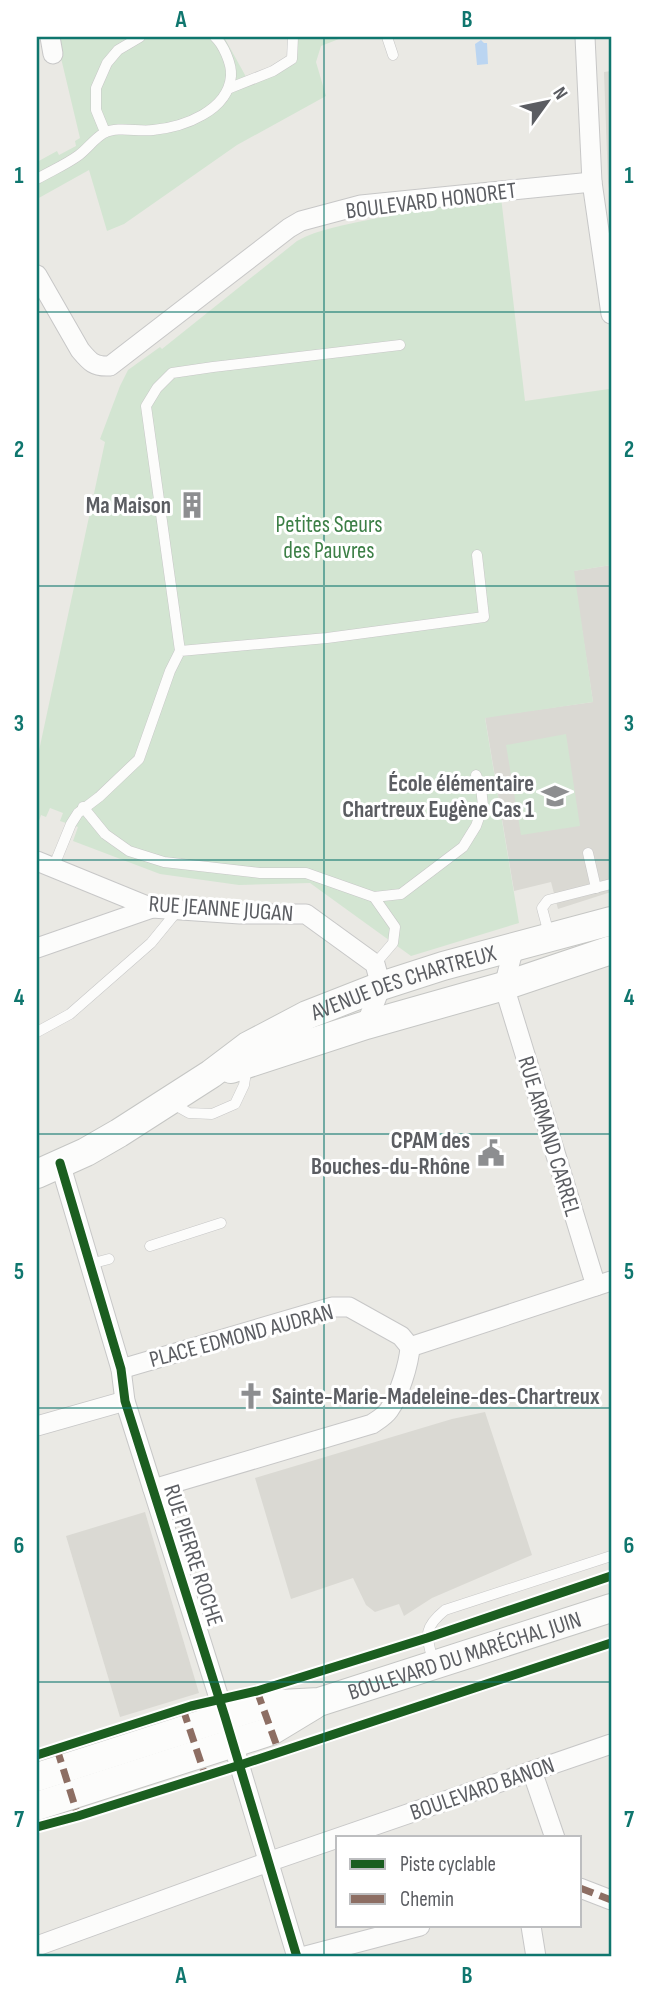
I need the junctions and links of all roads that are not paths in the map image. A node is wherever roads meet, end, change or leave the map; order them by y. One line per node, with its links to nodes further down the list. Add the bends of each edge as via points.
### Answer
1 (140, 37): 8 (lane, via 118,50 96,88 96,110)
2 (215, 37): 7 (lane, via 232,70)
3 (293, 37): 7 (lane, via 292,59)
4 (387, 37): 6 (lane)
5 (585, 37): 10 (street)
6 (393, 55)
7 (230, 88): 8 (lane, via 199,118 151,130)
8 (105, 132): 9 (lane, via 77,156)
9 (37, 179)
10 (592, 182): 11 (street, BOULEVARD HONORET, via 361,205 301,221 110,366 98,366 79,350); 12 (street)
11 (37, 275)
12 (611, 314)
13 (400, 345): 15 (lane, via 172,373 157,388 146,406)
14 (477, 555): 15 (lane, via 484,617)
15 (180, 651): 17 (lane, via 139,759)
16 (476, 775): 22 (lane, via 484,806 463,847 401,894)
17 (83, 807): 19 (lane); 22 (lane, via 105,834 129,851 164,862 260,873 306,873)
18 (588, 853): 21 (lane)
19 (45, 865): 23 (street, RUE JEANNE JUGAN)
20 (611, 884): 21 (lane)
21 (596, 888): 26 (lane, via 548,900 542,908)
22 (374, 897): 30 (lane, via 395,927)
23 (152, 908): 24 (street, RUE JEANNE JUGAN); 28 (street)
24 (178, 910): 30 (street, RUE JEANNE JUGAN, via 306,914); 33 (lane, via 151,943 70,1014)
25 (611, 921): 26 (street, AVENUE DES CHARTREUX)
26 (550, 938): 27 (street, AVENUE DES CHARTREUX)
27 (514, 947): 30 (street, AVENUE DES CHARTREUX, via 443,966); 31 (street)
28 (37, 948)
29 (611, 950): 31 (street, AVENUE DES CHARTREUX)
30 (378, 975): 32 (street); 35 (street, AVENUE DES CHARTREUX, via 248,1046)
31 (504, 985): 32 (street, AVENUE DES CHARTREUX); 40 (street, RUE ARMAND CARREL)
32 (366, 1025): 34 (street, AVENUE DES CHARTREUX)
33 (37, 1032)
34 (247, 1065): 35 (street, AVENUE DES CHARTREUX); 36 (lane, via 235,1104 212,1114 188,1113)
35 (211, 1074): 36 (street, AVENUE DES CHARTREUX)
36 (169, 1101): 37 (street, AVENUE DES CHARTREUX, via 86,1152)
37 (48, 1168): 42 (street, RUE PIERRE ROCHE, via 99,1261)
38 (221, 1223): 39 (lane)
39 (150, 1246)
40 (604, 1284): 41 (street)
41 (410, 1347): 42 (street, PLACE EDMOND AUDRAN, via 401,1336 349,1307 332,1307); 45 (street, via 409,1362 391,1408 372,1424)
42 (121, 1369): 43 (street, RUE PIERRE ROCHE)
43 (125, 1401): 44 (street); 45 (street, RUE PIERRE ROCHE)
44 (37, 1426)
45 (153, 1489): 49 (street, RUE PIERRE ROCHE)
46 (611, 1556): 48 (lane, via 445,1610 432,1620 426,1638)
47 (611, 1608): 48 (street, BOULEVARD DU MARÉCHAL JUIN)
48 (434, 1665): 49 (street, BOULEVARD DU MARÉCHAL JUIN, via 319,1702 262,1705)
49 (229, 1730): 52 (street); 53 (street); 57 (street, RUE PIERRE ROCHE)
50 (611, 1744): 51 (street, BOULEVARD BANON)
51 (531, 1771): 54 (street, BOULEVARD BANON); 55 (street)
52 (37, 1773)
53 (37, 1807)
54 (343, 1836)
55 (554, 1836)
56 (336, 1838): 57 (street, BOULEVARD BANON)
57 (268, 1862): 62 (street, BOULEVARD BANON); 63 (street, RUE PIERRE ROCHE)
58 (582, 1889): 59 (street)
59 (611, 1900)
60 (416, 1927): 63 (street)
61 (531, 1927): 64 (street)
62 (37, 1946)
63 (300, 1957)
64 (536, 1957)

